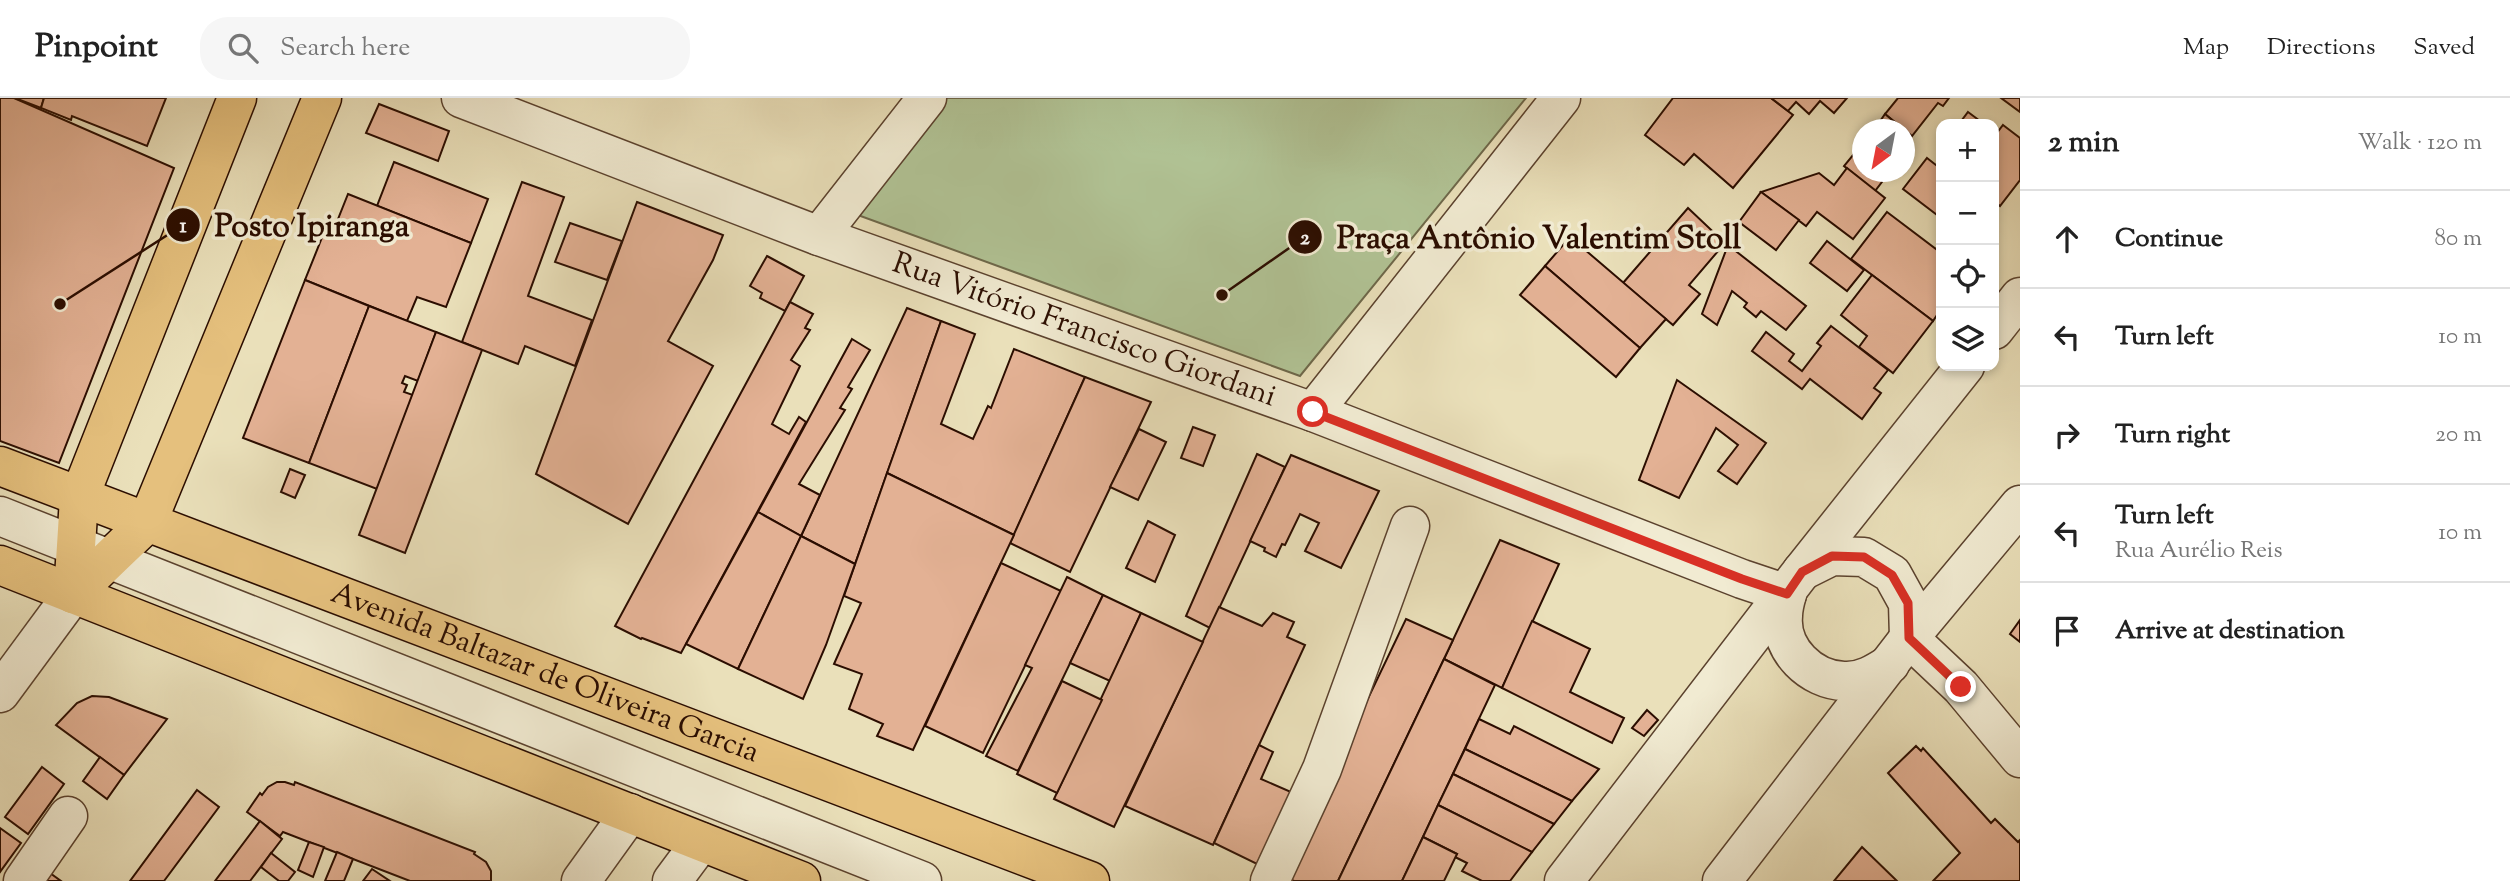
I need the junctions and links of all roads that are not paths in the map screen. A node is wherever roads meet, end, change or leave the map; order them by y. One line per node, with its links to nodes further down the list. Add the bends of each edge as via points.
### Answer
1 (237, 98): 12 (main road)
2 (322, 98): 15 (main road)
3 (461, 98): 6 (street, Rua Vitório Francisco Giordani)
4 (926, 98): 6 (street)
5 (1561, 98): 10 (street)
6 (819, 236): 10 (street, Rua Vitório Francisco Giordani)
7 (2020, 297): 8 (street)
8 (1999, 324)
9 (1961, 371): 19 (street)
10 (1313, 412): 19 (street, Rua Vitório Francisco Giordani, via 1729,574)
11 (0, 466): 12 (main road, Avenida Baltazar de Oliveira Garcia)
12 (79, 498): 15 (main road, Avenida Baltazar de Oliveira Garcia); 17 (main road)
13 (2020, 505): 21 (street)
14 (0, 516): 17 (street)
15 (148, 523): 17 (main road); 32 (main road, Avenida Baltazar de Oliveira Garcia)
16 (1410, 526): 33 (street, via 1322,769)
17 (94, 552): 20 (main road); 31 (street)
18 (0, 565): 20 (main road)
19 (1795, 583): 21 (street, via 1832,556 1864,557 1892,575 1908,603); 21 (street, via 1782,618 1787,642 1801,663 1821,677 1845,682 1870,678); 34 (street)
20 (73, 594): 22 (street); 24 (main road)
21 (1900, 651): 23 (street, via 1961,687); 35 (street)
22 (0, 693)
23 (2020, 758)
24 (630, 813): 26 (main road); 28 (street)
25 (68, 816): 27 (street)
26 (701, 842): 29 (street); 30 (main road)
27 (23, 881)
28 (581, 881)
29 (672, 881)
30 (801, 881)
31 (922, 881)
32 (1090, 881)
33 (1270, 881)
34 (1564, 881)
35 (1721, 881)

